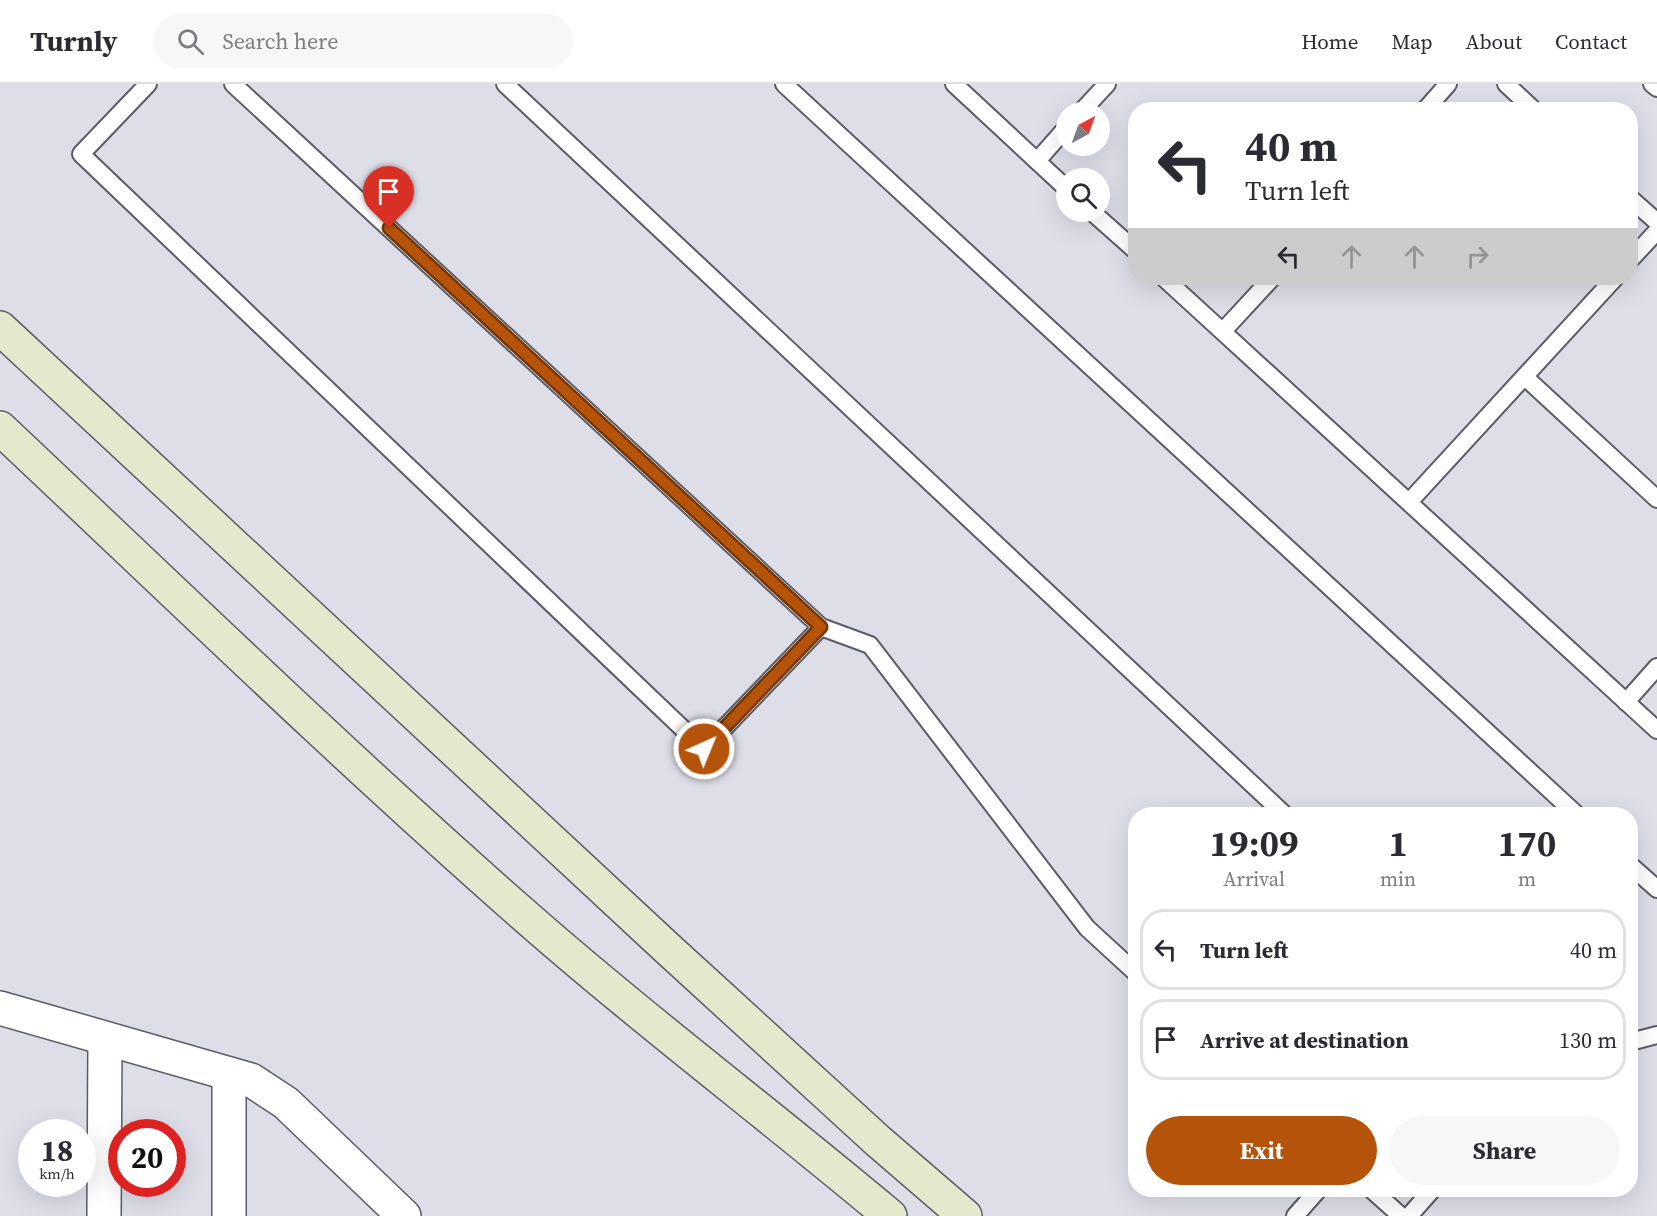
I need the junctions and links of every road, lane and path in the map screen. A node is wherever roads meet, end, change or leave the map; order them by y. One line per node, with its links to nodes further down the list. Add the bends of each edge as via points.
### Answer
1 (148, 84): 32 (lane, via 81,154 704,749)
2 (233, 84): 32 (lane)
3 (505, 84): 36 (lane)
4 (784, 84): 37 (lane)
5 (954, 84): 15 (lane)
6 (1107, 84): 11 (lane)
7 (1448, 84): 12 (lane)
8 (1506, 84): 13 (lane)
9 (1652, 84): 10 (lane)
10 (1657, 88)
11 (1090, 102)
12 (1432, 102)
13 (1525, 102)
14 (1056, 139): 15 (lane)
15 (1037, 161): 16 (lane)
16 (1056, 179)
17 (1638, 205): 19 (lane)
18 (1103, 222): 21 (lane)
19 (1657, 222)
20 (1657, 231): 22 (lane)
21 (1128, 244)
22 (1638, 251)
23 (1172, 285): 27 (lane)
24 (1266, 285): 27 (lane)
25 (1609, 285): 28 (lane)
26 (0, 328): 53 (main road, via 667,948)
27 (1223, 332): 31 (lane)
28 (1525, 377): 30 (lane); 31 (lane)
29 (0, 428): 49 (main road, via 514,907)
30 (1657, 500)
31 (1409, 502): 34 (lane)
32 (821, 627): 40 (lane, via 870,645 1087,928)
33 (1657, 667): 34 (lane)
34 (1626, 702): 35 (lane)
35 (1657, 730)
36 (1277, 807)
37 (1568, 807)
38 (1638, 872): 39 (lane)
39 (1657, 890)
40 (1128, 966)
41 (0, 1008): 43 (street)
42 (1657, 1035): 44 (lane)
43 (105, 1039): 45 (street); 50 (street)
44 (1638, 1040)
45 (229, 1074): 51 (street); 52 (street, via 251,1080 286,1103)
46 (1312, 1197): 54 (lane)
47 (1380, 1197): 55 (lane)
48 (1426, 1197): 56 (lane)
49 (875, 1213)
50 (104, 1216)
51 (229, 1216)
52 (404, 1216)
53 (965, 1216)
54 (1295, 1216)
55 (1401, 1216)
56 (1409, 1216)

